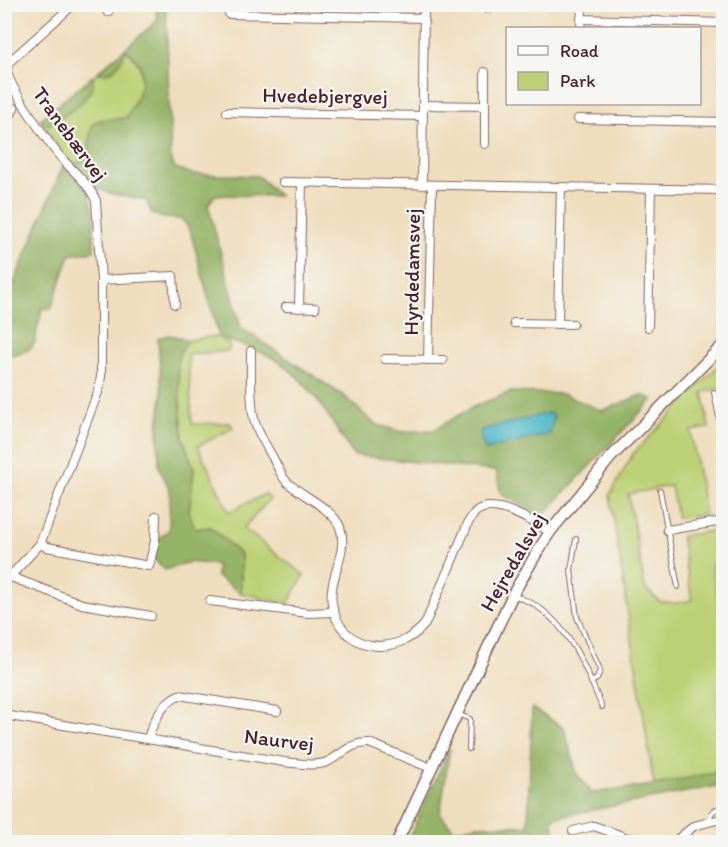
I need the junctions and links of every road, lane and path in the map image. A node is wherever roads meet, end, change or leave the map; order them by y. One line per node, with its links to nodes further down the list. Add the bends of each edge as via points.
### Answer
1 (74, 4): 25 (street, Tranebærvej, via 9,62 7,73 64,162 93,193 98,213)
2 (424, 4): 5 (street)
3 (582, 5): 7 (street)
4 (229, 14): 5 (street)
5 (424, 18): 10 (street)
6 (723, 23): 7 (street)
7 (581, 24)
8 (485, 72): 11 (street)
9 (5, 104): 16 (street, via 14,108)
10 (423, 105): 11 (street); 13 (street)
11 (485, 106): 17 (street)
12 (226, 112): 13 (street, Hvedebjergvej)
13 (423, 116): 20 (street)
14 (578, 119): 15 (street)
15 (723, 122)
16 (4, 128)
17 (485, 144)
18 (283, 182): 19 (street, Hyrdedamsvej)
19 (302, 183): 20 (street, Hyrdedamsvej); 28 (street)
20 (422, 185): 21 (street, Hyrdedamsvej)
21 (432, 185): 22 (street, Hyrdedamsvej); 37 (street, Hyrdedamsvej)
22 (561, 187): 23 (street, Hyrdedamsvej); 31 (street)
23 (651, 189): 24 (street, Hyrdedamsvej); 33 (street)
24 (723, 190)
25 (101, 280): 26 (street, via 173,276); 47 (street, Tranebærvej, via 102,363 98,392)
26 (175, 304)
27 (286, 307): 28 (street)
28 (299, 308): 29 (street)
29 (315, 308)
30 (514, 323): 31 (street)
31 (558, 324): 32 (street)
32 (573, 324)
33 (648, 327)
34 (723, 344): 45 (street, Hejredalsvej, via 611,457)
35 (251, 351): 52 (street, via 254,420 259,430 286,482 339,525 342,545 331,593)
36 (385, 359): 37 (street, Hyrdedamsvej)
37 (428, 360): 38 (street, Hyrdedamsvej)
38 (443, 360)
39 (714, 392): 40 (lane)
40 (723, 443)
41 (660, 490): 44 (lane)
42 (156, 516): 47 (street, via 149,566)
43 (723, 521): 44 (street)
44 (668, 530): 49 (lane)
45 (550, 532): 50 (street, Hejredalsvej); 52 (street, via 510,511 480,508 474,513 425,624 400,644 378,647 356,639 339,623)
46 (576, 539): 54 (lane, via 571,570 577,617 600,670)
47 (40, 544): 48 (street, Tranebærvej)
48 (8, 580): 53 (street, Tranebærvej, via 82,604)
49 (678, 587)
50 (513, 594): 54 (lane, via 536,605 560,627 579,653); 58 (street, Hejredalsvej)
51 (210, 601): 52 (street, via 308,614)
52 (334, 612)
53 (151, 616)
54 (591, 682): 55 (lane)
55 (602, 707)
56 (277, 711): 59 (street, Naurvej, via 179,695 163,710)
57 (4, 714): 59 (street, Naurvej)
58 (457, 714): 60 (lane, via 470,719); 61 (street, Hejredalsvej)
59 (148, 739): 61 (street, Naurvej, via 313,765 361,742)
60 (470, 749)
61 (431, 768): 66 (street, Hejredalsvej)
62 (723, 805): 64 (lane, via 712,812)
63 (723, 818): 64 (street)
64 (709, 821): 68 (street, via 694,826)
65 (573, 831): 67 (street, via 594,826)
66 (397, 843)
67 (639, 843)
68 (675, 843)

